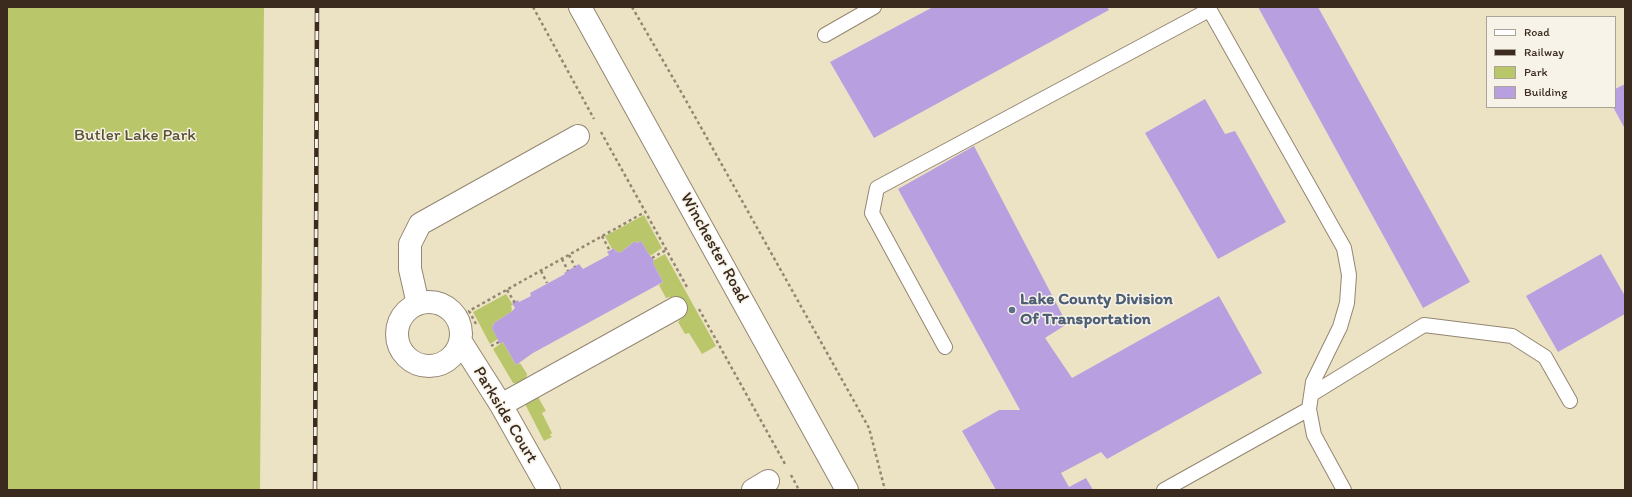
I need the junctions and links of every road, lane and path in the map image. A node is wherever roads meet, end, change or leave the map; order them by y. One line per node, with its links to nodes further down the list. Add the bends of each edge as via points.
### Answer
1 (533, 7): 7 (path)
2 (580, 7): 37 (street, Winchester Road)
3 (632, 7): 38 (path, via 869,428)
4 (874, 7): 6 (lane)
5 (1208, 8): 30 (lane, via 877,188 872,213); 31 (lane, via 1344,248 1349,276 1347,303 1340,327 1313,382)
6 (825, 35)
7 (597, 123)
8 (600, 130): 10 (path)
9 (578, 136): 24 (street, via 420,224 410,244 410,269)
10 (645, 212): 11 (path); 12 (path)
11 (602, 236): 13 (path); 14 (path)
12 (666, 250): 15 (path); 22 (path)
13 (610, 251)
14 (569, 255): 16 (path); 17 (path)
15 (652, 258)
16 (562, 259): 18 (path); 19 (path)
17 (575, 267)
18 (541, 271): 20 (path); 21 (path)
19 (568, 271)
20 (547, 283)
21 (507, 290): 23 (path); 26 (path, via 469,312)
22 (689, 291)
23 (515, 303)
24 (418, 304): 27 (street, Parkside Court, via 429,301 448,307 459,322); 27 (street, Parkside Court, via 408,309 401,317 398,328 401,350 408,358 418,364 440,365 450,359)
25 (686, 306): 33 (street); 36 (path)
26 (479, 330)
27 (461, 342): 33 (street, Parkside Court)
28 (486, 342): 29 (path, via 489,348)
29 (499, 342)
30 (945, 347)
31 (1312, 394): 32 (lane, via 1424,325 1512,336 1544,357); 34 (lane)
32 (1570, 402)
33 (501, 405): 35 (street, Parkside Court)
34 (1309, 408): 39 (lane); 40 (lane, via 1314,435)
35 (549, 490)
36 (799, 490)
37 (847, 490)
38 (885, 490)
39 (1164, 490)
40 (1344, 490)

